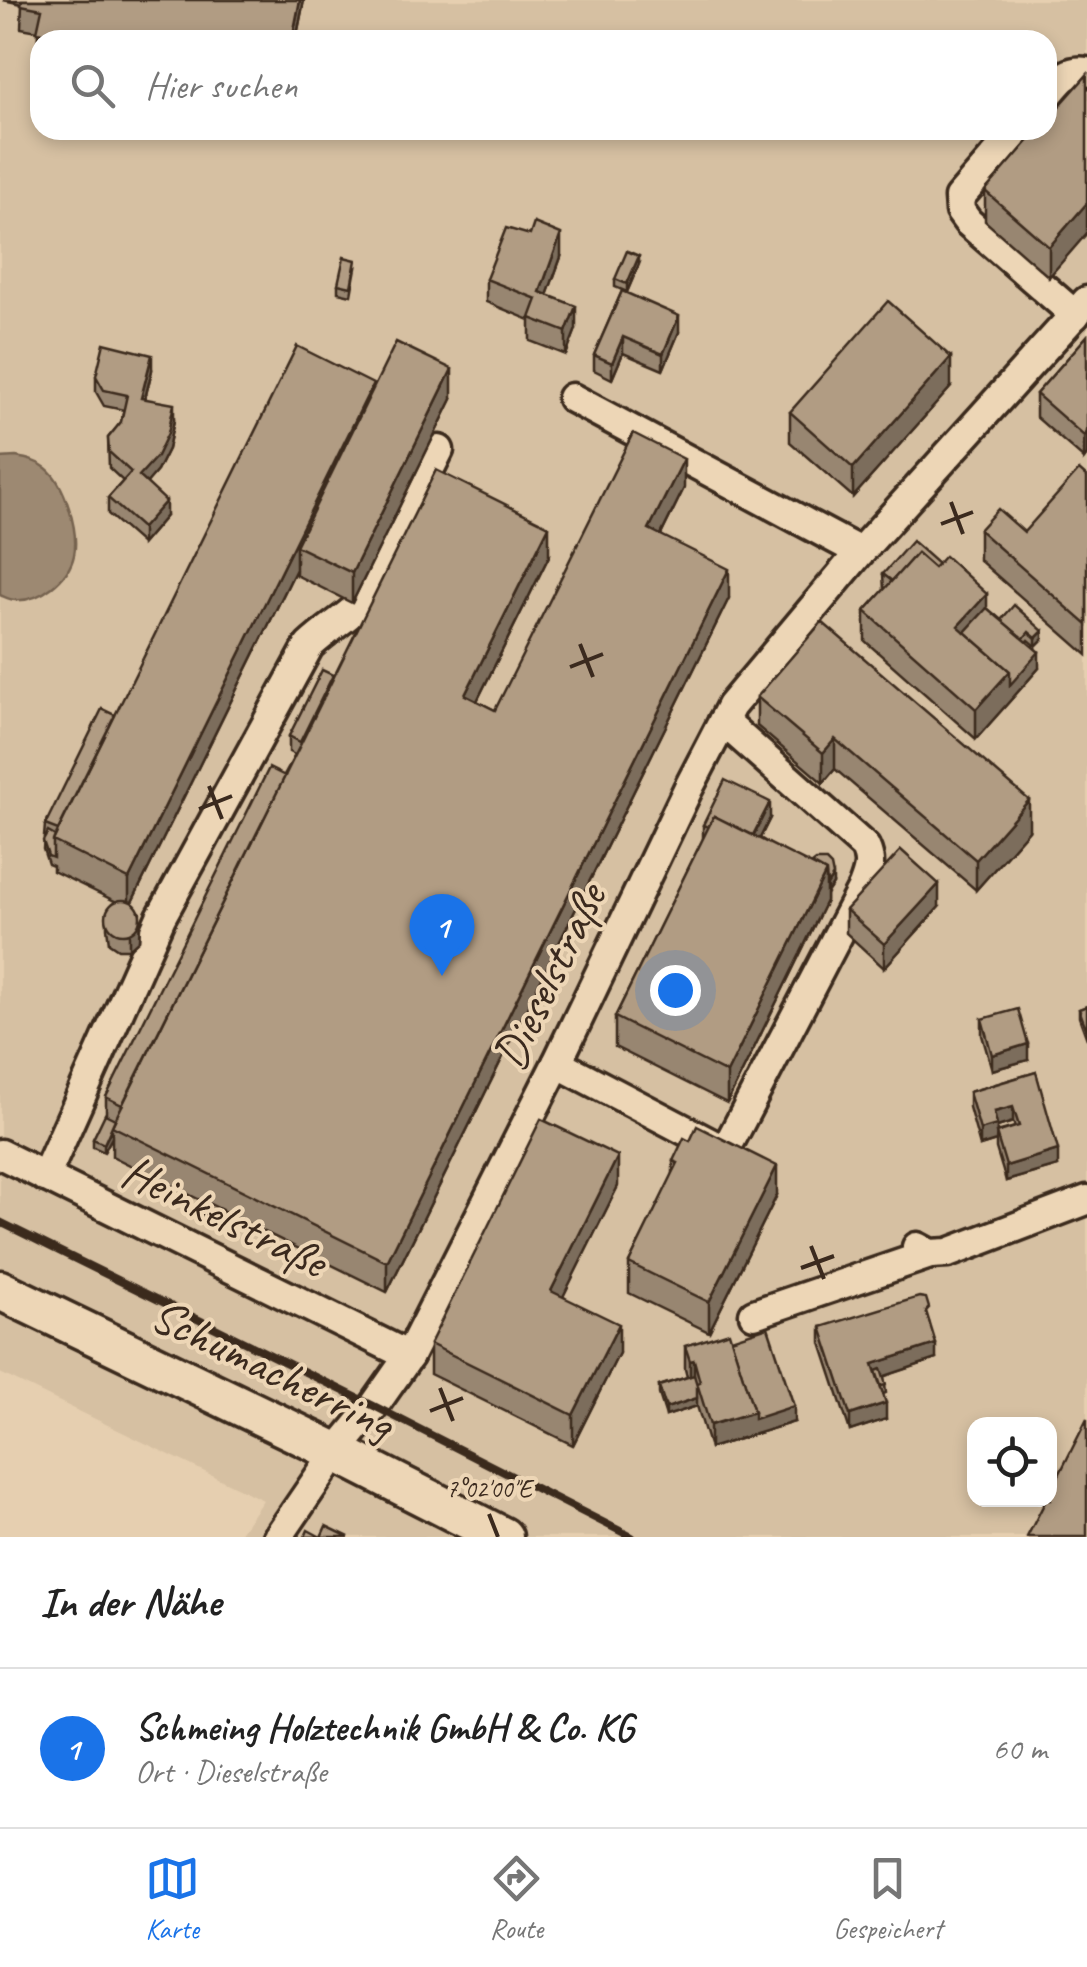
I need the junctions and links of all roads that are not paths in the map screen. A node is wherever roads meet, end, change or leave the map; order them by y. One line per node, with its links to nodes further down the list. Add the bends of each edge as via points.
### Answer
1 (1087, 72): 2 (street, via 1074,70)
2 (1057, 85)
3 (1009, 140): 4 (street, via 960,198 960,211)
4 (1081, 308): 7 (street, Dieselstraße)
5 (572, 398): 7 (street)
6 (439, 450): 11 (street, via 364,601 309,646 161,917)
7 (860, 552): 8 (street, Dieselstraße)
8 (723, 721): 9 (street, Dieselstraße); 9 (street, via 865,846 870,871 863,887 725,1152)
9 (556, 1062): 15 (street, Dieselstraße)
10 (0, 1154): 11 (street, Heinkelstraße)
11 (46, 1177): 15 (street, Heinkelstraße)
12 (1087, 1200): 14 (street, via 948,1253 923,1250)
13 (0, 1290): 16 (main road, Schumacherring)
14 (754, 1314)
15 (410, 1356): 16 (street, Dieselstraße)
16 (336, 1452): 17 (street, Dieselstraße); 18 (main road, Schumacherring)
17 (278, 1537)
18 (502, 1537)

